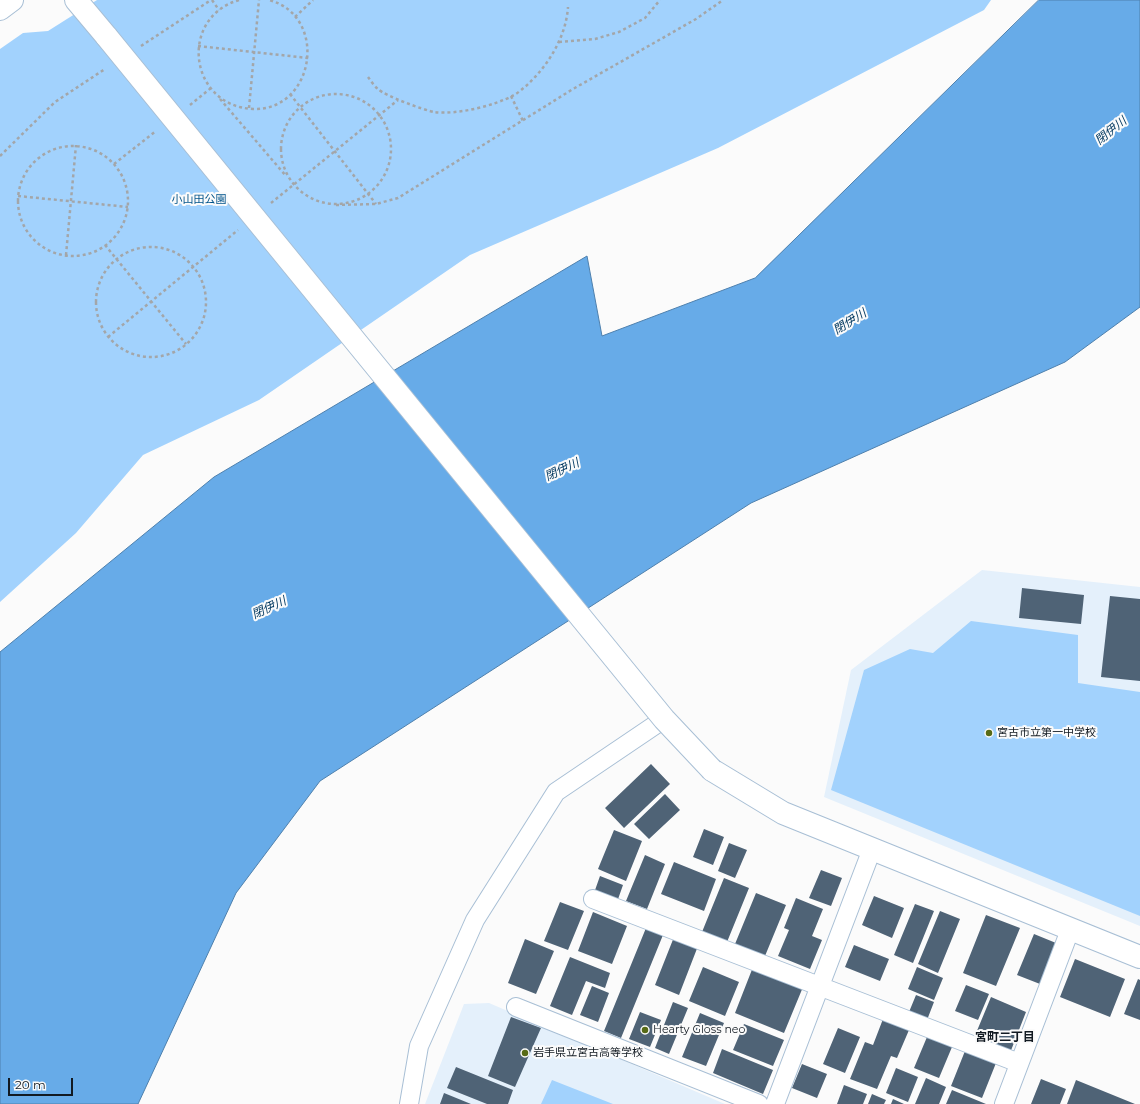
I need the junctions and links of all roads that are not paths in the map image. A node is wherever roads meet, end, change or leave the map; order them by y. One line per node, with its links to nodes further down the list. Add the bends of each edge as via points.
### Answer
1 (12, 0): 3 (street)
2 (76, 0): 4 (street, bridge)
3 (0, 9)
4 (664, 719): 5 (street, bridge, via 712,770 783,813); 12 (street, via 556,792 475,920 419,1046)
5 (872, 849): 7 (street); 9 (street)
6 (593, 899): 9 (street)
7 (1070, 930): 8 (street); 11 (street)
8 (1140, 957)
9 (820, 986): 11 (street); 14 (street)
10 (516, 1006): 13 (street)
11 (1019, 1063): 15 (street)
12 (409, 1104)
13 (759, 1104)
14 (774, 1104)
15 (1004, 1104)

